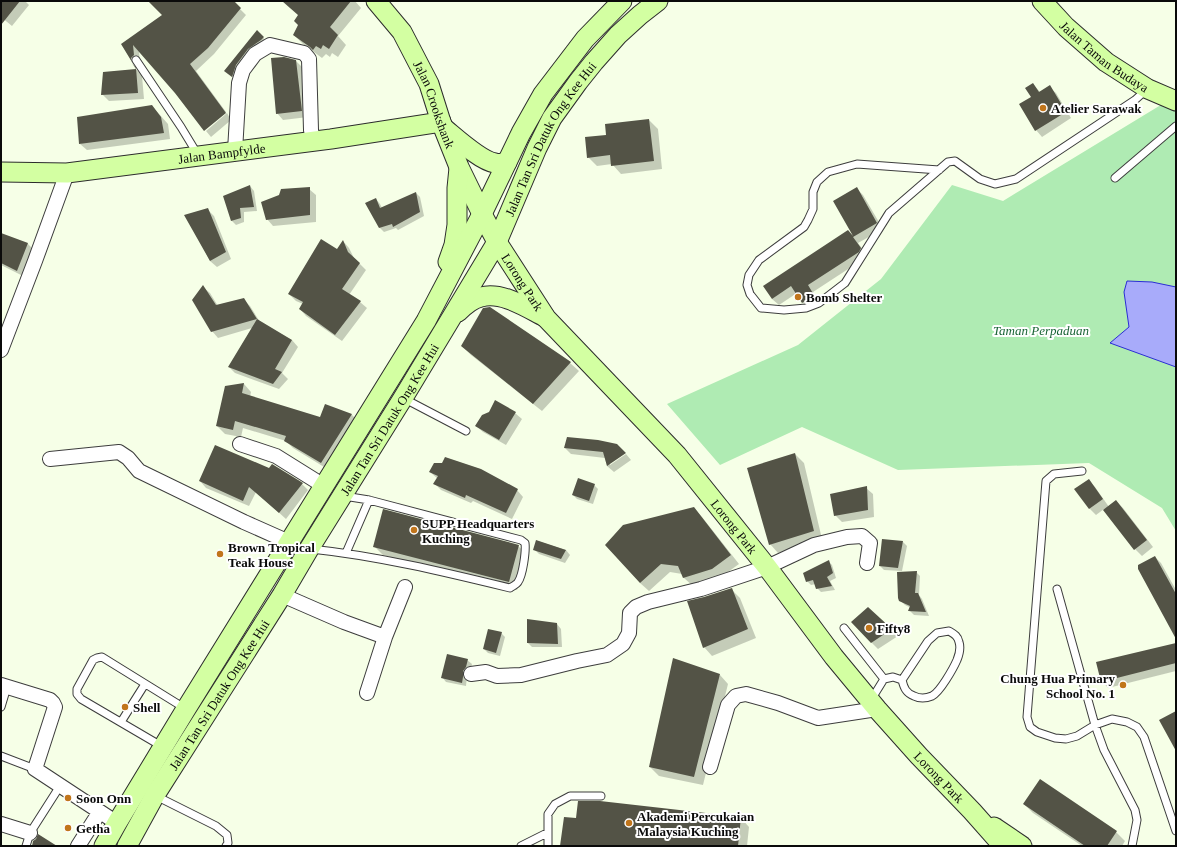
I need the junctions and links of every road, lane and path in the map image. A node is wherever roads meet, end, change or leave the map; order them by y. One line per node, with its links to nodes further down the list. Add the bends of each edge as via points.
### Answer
1 (376, 1): 8 (main road, Jalan Crookshank, via 402,32 429,84)
2 (622, 1): 13 (main road, Jalan Tan Sri Datuk Ong Kee Hui, via 585,38 543,94)
3 (658, 1): 20 (main road, Jalan Tan Sri Datuk Ong Kee Hui, via 618,35 578,82 552,118 536,148)
4 (1042, 1): 6 (main road, Jalan Taman Budaya, via 1066,27 1106,62)
5 (136, 60): 12 (lane)
6 (1148, 89): 7 (main road, Jalan Taman Budaya); 15 (lane, via 1016,179 995,184 980,179 955,161 948,162)
7 (1176, 101)
8 (442, 125): 10 (main road, Jalan Bampfylde); 13 (main road, via 484,159 494,164); 14 (main road, Jalan Crookshank)
9 (1176, 126): 18 (lane)
10 (312, 142): 11 (main road, Jalan Bampfylde); 11 (street, via 309,59 304,53 270,45 255,54 243,70 239,84)
11 (235, 151): 12 (main road, Jalan Bampfylde)
12 (198, 156): 17 (main road, Jalan Bampfylde)
13 (507, 162): 19 (main road, Jalan Tan Sri Datuk Ong Kee Hui)
14 (459, 167): 19 (main road, Jalan Crookshank); 23 (main road, via 454,245)
15 (939, 170): 15 (lane, via 889,213 845,283 819,303 806,308 784,310 761,308 750,294 747,285 749,275 759,260 804,227 813,209 813,192 817,182 828,172 857,164)
16 (1, 172): 17 (main road, Jalan Bampfylde)
17 (67, 173): 24 (street)
18 (1114, 178)
19 (482, 214): 20 (main road, Lorong Park); 23 (main road, Jalan Tan Sri Datuk Ong Kee Hui)
20 (498, 242): 21 (main road, Lorong Park); 22 (main road, Jalan Tan Sri Datuk Ong Kee Hui)
21 (546, 318): 22 (main road, via 513,300 496,296 481,297 466,305); 37 (main road, Lorong Park, via 677,455)
22 (450, 319): 25 (main road, Jalan Tan Sri Datuk Ong Kee Hui)
23 (426, 321): 30 (main road, Jalan Tan Sri Datuk Ong Kee Hui)
24 (1, 350)
25 (403, 398): 26 (lane); 31 (main road, Jalan Tan Sri Datuk Ong Kee Hui)
26 (466, 431)
27 (240, 444): 30 (street, via 276,456)
28 (50, 459): 33 (street, via 119,452 139,471)
29 (1082, 471): 53 (lane, via 1054,474 1046,481 1027,717 1030,727 1055,738 1077,736)
30 (324, 486): 33 (main road, Jalan Tan Sri Datuk Ong Kee Hui)
31 (342, 495): 32 (lane); 34 (main road, Jalan Tan Sri Datuk Ong Kee Hui)
32 (369, 500): 35 (lane); 35 (lane, via 521,540 525,543 525,548 518,582 510,588)
33 (289, 542): 51 (main road, Jalan Tan Sri Datuk Ong Kee Hui)
34 (309, 549): 35 (lane); 40 (main road, Jalan Tan Sri Datuk Ong Kee Hui)
35 (346, 553)
36 (867, 563): 37 (street, via 870,543 862,536 814,545)
37 (767, 567): 43 (street, via 701,590 636,607 630,613 629,633 623,644 607,655 521,675 497,676 486,672); 49 (main road, Lorong Park, via 834,657)
38 (405, 587): 42 (street)
39 (1057, 590): 53 (lane)
40 (282, 595): 42 (street); 59 (main road, Jalan Tan Sri Datuk Ong Kee Hui)
41 (844, 628): 44 (lane)
42 (385, 637): 48 (street)
43 (471, 674)
44 (884, 679): 45 (lane, via 893,677); 49 (lane)
45 (902, 680): 45 (lane, via 928,641 937,633 949,631 956,635 959,641 956,661 942,686 933,695 920,699 909,694)
46 (145, 684): 51 (lane); 52 (lane); 52 (lane, via 102,657 93,660 77,689 77,694 81,699)
47 (4, 686): 50 (lane); 57 (street, via 50,700 55,707)
48 (367, 693)
49 (874, 705): 56 (street, via 818,718 746,694 736,696 728,705); 61 (main road, Lorong Park)
50 (1, 707)
51 (186, 709): 54 (main road, Jalan Tan Sri Datuk Ong Kee Hui)
52 (121, 722): 54 (lane)
53 (1095, 725): 65 (lane, via 1112,719 1127,722 1137,727 1144,736); 76 (lane, via 1104,750 1135,810 1137,820)
54 (164, 747): 64 (main road, Jalan Tan Sri Datuk Ong Kee Hui)
55 (1, 756): 57 (lane)
56 (710, 767)
57 (35, 768): 58 (street)
58 (60, 786): 62 (street); 67 (lane)
59 (155, 796): 70 (main road, Jalan Tan Sri Datuk Ong Kee Hui); 71 (lane, via 216,826 227,836)
60 (600, 796): 66 (lane, via 570,796 555,804 548,814)
61 (972, 811): 74 (main road); 75 (main road)
62 (99, 813): 64 (street); 68 (street)
63 (1, 824): 67 (street)
64 (116, 824): 69 (main road, Jalan Tan Sri Datuk Ong Kee Hui)
65 (1176, 831)
66 (547, 833): 72 (lane); 73 (lane)
67 (28, 840)
68 (78, 846)
69 (104, 846)
70 (127, 846)
71 (226, 846)
72 (521, 846)
73 (548, 846)
74 (1003, 846)
75 (1022, 846)
76 (1132, 846)

